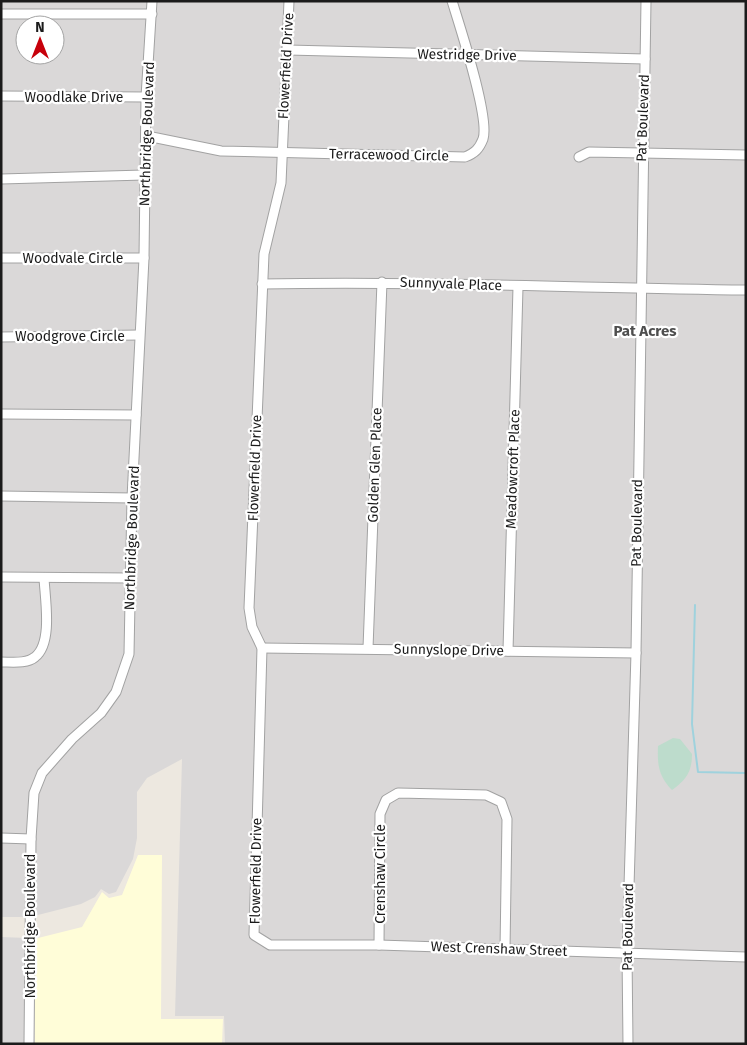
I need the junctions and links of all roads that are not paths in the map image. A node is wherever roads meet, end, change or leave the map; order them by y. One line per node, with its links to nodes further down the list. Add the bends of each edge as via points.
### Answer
1 (152, 1): 6 (street, Northbridge Boulevard)
2 (289, 1): 7 (street, Flowerfield Drive)
3 (452, 1): 8 (street, Terracewood Circle)
4 (646, 1): 9 (street, Pat Boulevard)
5 (1, 14): 6 (street)
6 (152, 14): 11 (street, Northbridge Boulevard)
7 (288, 50): 8 (street, Westridge Drive); 14 (street, Flowerfield Drive)
8 (468, 55): 9 (street, Westridge Drive); 14 (street, Terracewood Circle, via 483,115 484,137 476,152 465,157)
9 (645, 59): 13 (street, Pat Boulevard)
10 (1, 96): 11 (street, Woodlake Drive)
11 (146, 97): 12 (street, Northbridge Boulevard)
12 (146, 136): 14 (street, Terracewood Circle, via 221,151); 17 (street, Northbridge Boulevard)
13 (642, 152): 15 (street); 16 (street, via 589,152); 24 (street, Pat Boulevard)
14 (282, 153): 22 (street, Flowerfield Drive, via 281,183 264,254)
15 (746, 155)
16 (579, 157)
17 (144, 175): 18 (street); 20 (street, Northbridge Boulevard)
18 (1, 179)
19 (1, 258): 20 (street, Woodvale Circle)
20 (144, 258): 26 (street, Northbridge Boulevard)
21 (382, 282): 22 (street, Sunnyvale Place); 23 (street, Sunnyvale Place); 36 (street, Golden Glen Place)
22 (262, 284): 35 (street, Flowerfield Drive, via 249,608 252,627)
23 (518, 287): 24 (street, Sunnyvale Place); 37 (street, Meadowcroft Place)
24 (640, 288): 25 (street, Sunnyvale Place); 38 (street, Pat Boulevard)
25 (746, 290)
26 (139, 335): 27 (street, Woodgrove Circle); 29 (street, Northbridge Boulevard)
27 (1, 336)
28 (1, 414): 29 (street)
29 (136, 415): 31 (street, Northbridge Boulevard)
30 (1, 496): 31 (street)
31 (132, 498): 34 (street, Northbridge Boulevard)
32 (1, 578): 33 (street)
33 (44, 578): 34 (street); 39 (street, via 47,630 43,647 35,657 24,662)
34 (131, 578): 41 (street, Northbridge Boulevard, via 129,654 124,674 101,712 42,773 34,793)
35 (262, 648): 36 (street, Sunnyslope Drive); 42 (street, Flowerfield Drive)
36 (368, 648): 37 (street, Sunnyslope Drive)
37 (508, 651): 38 (street, Sunnyslope Drive)
38 (636, 652): 45 (street, Pat Boulevard)
39 (1, 662)
40 (1, 838): 41 (street)
41 (30, 839): 47 (street, Northbridge Boulevard)
42 (254, 935): 43 (street, West Crenshaw Street, via 270,945)
43 (379, 945): 44 (street, West Crenshaw Street); 44 (street, Crenshaw Circle, via 380,814 386,800 398,793 486,795 501,802 507,819)
44 (505, 949): 45 (street, West Crenshaw Street)
45 (627, 953): 46 (street, West Crenshaw Street); 48 (street, Pat Boulevard)
46 (746, 957)
47 (29, 1044)
48 (628, 1044)

